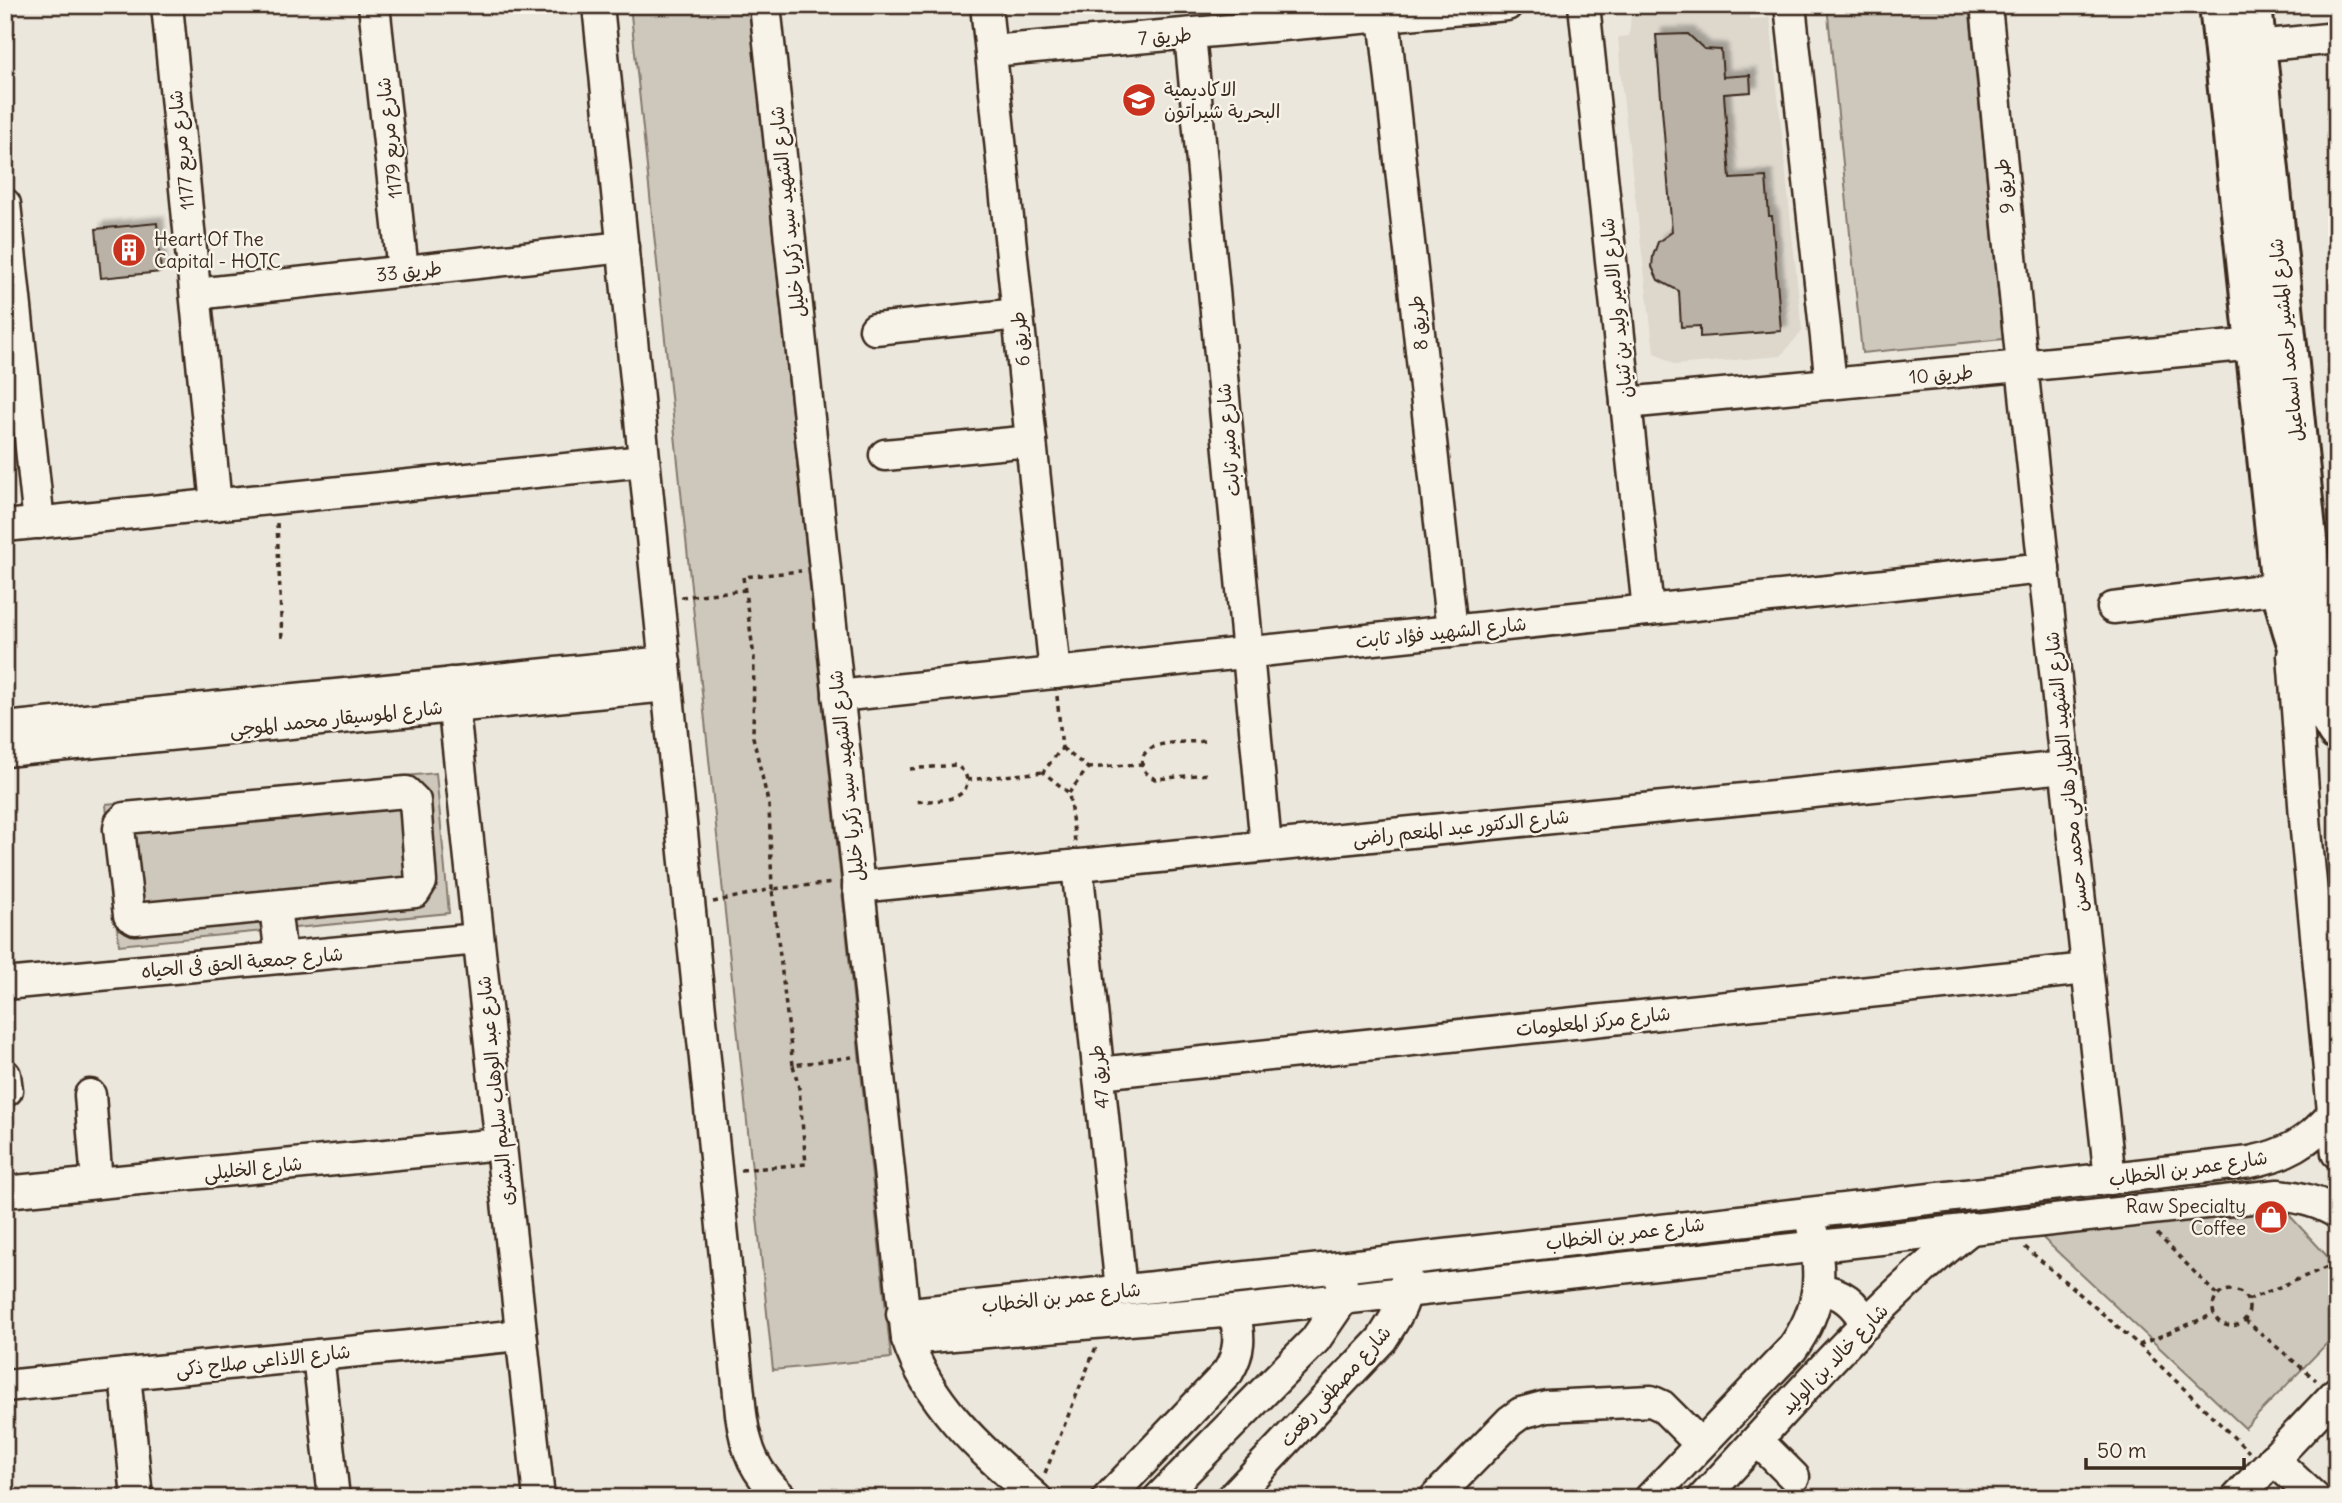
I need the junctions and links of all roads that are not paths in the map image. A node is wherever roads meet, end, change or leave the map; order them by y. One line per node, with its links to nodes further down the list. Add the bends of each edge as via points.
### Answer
1 (167, 5): 20 (street, شارع مربع 1177)
2 (374, 5): 19 (street, شارع مربع 1179)
3 (598, 5): 18 (street)
4 (765, 5): 44 (street, شارع الشهيد سيد زكريا خليل)
5 (986, 5): 16 (street, طريق 6)
6 (1584, 5): 26 (street, شارع الامير وليد بن ثنيان)
7 (1790, 5): 25 (street)
8 (1986, 5): 24 (street, طريق 9)
9 (2220, 5): 23 (main road, شارع المشير احمد اسماعيل)
10 (2252, 5): 15 (main road, شارع المشير احمد اسماعيل)
11 (1497, 6): 12 (street, طريق 7)
12 (1384, 16): 13 (street, طريق 7); 38 (street, طريق 8)
13 (1189, 34): 16 (street, طريق 7); 39 (street, شارع منير ثابت)
14 (2337, 38): 15 (street)
15 (2256, 46): 40 (main road, شارع المشير احمد اسماعيل, via 2308,559 2317,617)
16 (991, 51): 21 (street, طريق 6)
17 (5, 204): 31 (street)
18 (623, 247): 19 (street, طريق 33); 29 (street)
19 (403, 271): 20 (street, طريق 33)
20 (196, 294): 30 (street, شارع مربع 1177)
21 (1018, 314): 22 (street); 27 (street, طريق 6)
22 (876, 329)
23 (2255, 344): 24 (street, طريق 10); 34 (main road, شارع المشير احمد اسماعيل)
24 (2022, 366): 25 (street, طريق 10); 33 (street, شارع الشهيد الطيار هاني محمد حسن)
25 (1831, 384): 26 (street, طريق 10)
26 (1626, 403): 36 (street, شارع الامير وليد بن ثنيان)
27 (1031, 441): 28 (street); 41 (street, طريق 6)
28 (885, 455)
29 (645, 461): 30 (street); 42 (street)
30 (216, 505): 31 (street)
31 (39, 523): 32 (street)
32 (5, 526)
33 (2044, 568): 36 (street, شارع الشهيد فؤاد ثابت); 48 (street, شارع الشهيد الطيار هاني محمد حسن)
34 (2281, 588): 35 (street); 37 (main road, شارع المشير احمد اسماعيل)
35 (2113, 608)
36 (1648, 610): 38 (street, شارع الشهيد فؤاد ثابت)
37 (2292, 630): 46 (main road, شارع المشير احمد اسماعيل, via 2314,690); 59 (street, شارع المشير احمد اسماعيل)
38 (1452, 631): 39 (street, شارع الشهيد فؤاد ثابت)
39 (1248, 652): 41 (street, شارع الشهيد فؤاد ثابت); 49 (street, شارع منير ثابت)
40 (2337, 671)
41 (1055, 673): 44 (street, شارع الشهيد فؤاد ثابت)
42 (666, 674): 43 (street, شارع الموسيقار محمد الموجى); 94 (street, via 744,1431 754,1464)
43 (452, 695): 45 (street, شارع الموسيقار محمد الموجى); 47 (street, شارع الموسيقار محمد الموجى); 53 (street, شارع عبد الوهاب سليم البشرى)
44 (838, 696): 51 (street, شارع الشهيد سيد زكريا خليل)
45 (5, 728)
46 (2337, 731)
47 (5, 751)
48 (2065, 767): 49 (street, شارع الدكتور عبد المنعم راضى); 55 (street, شارع الشهيد الطيار هاني محمد حسن)
49 (1266, 846): 50 (street, شارع الدكتور عبد المنعم راضى)
50 (1077, 865): 51 (street, شارع الدكتور عبد المنعم راضى); 57 (street, طريق 47)
51 (857, 884): 79 (street, شارع الشهيد سيد زكريا خليل)
52 (275, 906): 52 (street, via 419,889 413,797 401,792 129,817 120,822 131,918); 54 (street)
53 (478, 939): 54 (street, شارع جمعية الحق فى الحياه); 60 (street, شارع عبد الوهاب سليم البشرى)
54 (281, 958): 56 (street, شارع جمعية الحق فى الحياه)
55 (2087, 969): 57 (street, شارع مركز المعلومات); 63 (street, شارع الشهيد الطيار هاني محمد حسن)
56 (5, 984)
57 (1099, 1073): 74 (street, طريق 47)
58 (90, 1095): 64 (street)
59 (2333, 1115): 61 (street, شارع المشير احمد اسماعيل); 62 (street, شارع عمر بن الخطاب, via 2295,1148)
60 (500, 1143): 64 (street, شارع الخليلى); 80 (street, شارع عبد الوهاب سليم البشرى)
61 (2337, 1153)
62 (2273, 1157): 63 (street, شارع عمر بن الخطاب); 66 (street, via 2284,1175)
63 (2110, 1179): 67 (street, شارع عمر بن الخطاب)
64 (97, 1183): 65 (street, شارع الخليلى)
65 (5, 1192)
66 (2277, 1195): 68 (street, شارع عمر بن الخطاب, via 2316,1202); 69 (street, شارع عمر بن الخطاب)
67 (1808, 1212): 70 (street, شارع خالد بن الوليد); 71 (street, شارع عمر بن الخطاب)
68 (2337, 1213)
69 (1986, 1227): 70 (street, شارع عمر بن الخطاب); 78 (street, شارع خالد بن الوليد, via 1920,1272)
70 (1816, 1246): 73 (street, شارع خالد بن الوليد); 75 (street, شارع عمر بن الخطاب)
71 (1404, 1259): 72 (street, شارع عمر بن الخطاب); 75 (street)
72 (1340, 1267): 74 (street, شارع عمر بن الخطاب); 76 (street)
73 (1819, 1289): 78 (street, via 1847,1298); 88 (street, شارع خالد بن الوليد, via 1805,1331 1792,1349)
74 (1121, 1290): 79 (street, شارع عمر بن الخطاب)
75 (1408, 1291): 76 (street, شارع عمر بن الخطاب); 98 (street, شارع مصطفى رفعت, via 1382,1339)
76 (1343, 1299): 77 (street, شارع عمر بن الخطاب); 84 (street, via 1315,1340)
77 (1234, 1311): 79 (street, شارع عمر بن الخطاب, via 1106,1322); 81 (street)
78 (1866, 1324): 87 (street, شارع خالد بن الوليد)
79 (904, 1326): 95 (street, شارع الشهيد سيد زكريا خليل, via 923,1377 953,1420)
80 (521, 1335): 82 (street, شارع الاذاعى صلاح ذكى); 93 (street, شارع عبد الوهاب سليم البشرى)
81 (1239, 1348): 84 (street, via 1262,1360); 96 (street, via 1228,1372)
82 (318, 1355): 83 (street, شارع الاذاعى صلاح ذكى); 92 (street)
83 (125, 1374): 85 (street, شارع الاذاعى صلاح ذكى); 91 (street)
84 (1275, 1383): 97 (street)
85 (5, 1385)
86 (2335, 1393): 89 (street)
87 (1757, 1440): 90 (street); 101 (street, شارع خالد بن الوليد)
88 (1700, 1444): 99 (street, via 1651,1401 1534,1408 1510,1421); 100 (street, شارع خالد بن الوليد)
89 (2269, 1464): 102 (street); 103 (street)
90 (1794, 1477)
91 (137, 1498)
92 (334, 1498)
93 (539, 1498)
94 (782, 1498)
95 (1036, 1498)
96 (1108, 1498)
97 (1159, 1498)
98 (1232, 1498)
99 (1435, 1498)
100 (1650, 1498)
101 (1703, 1498)
102 (2237, 1498)
103 (2315, 1498)

